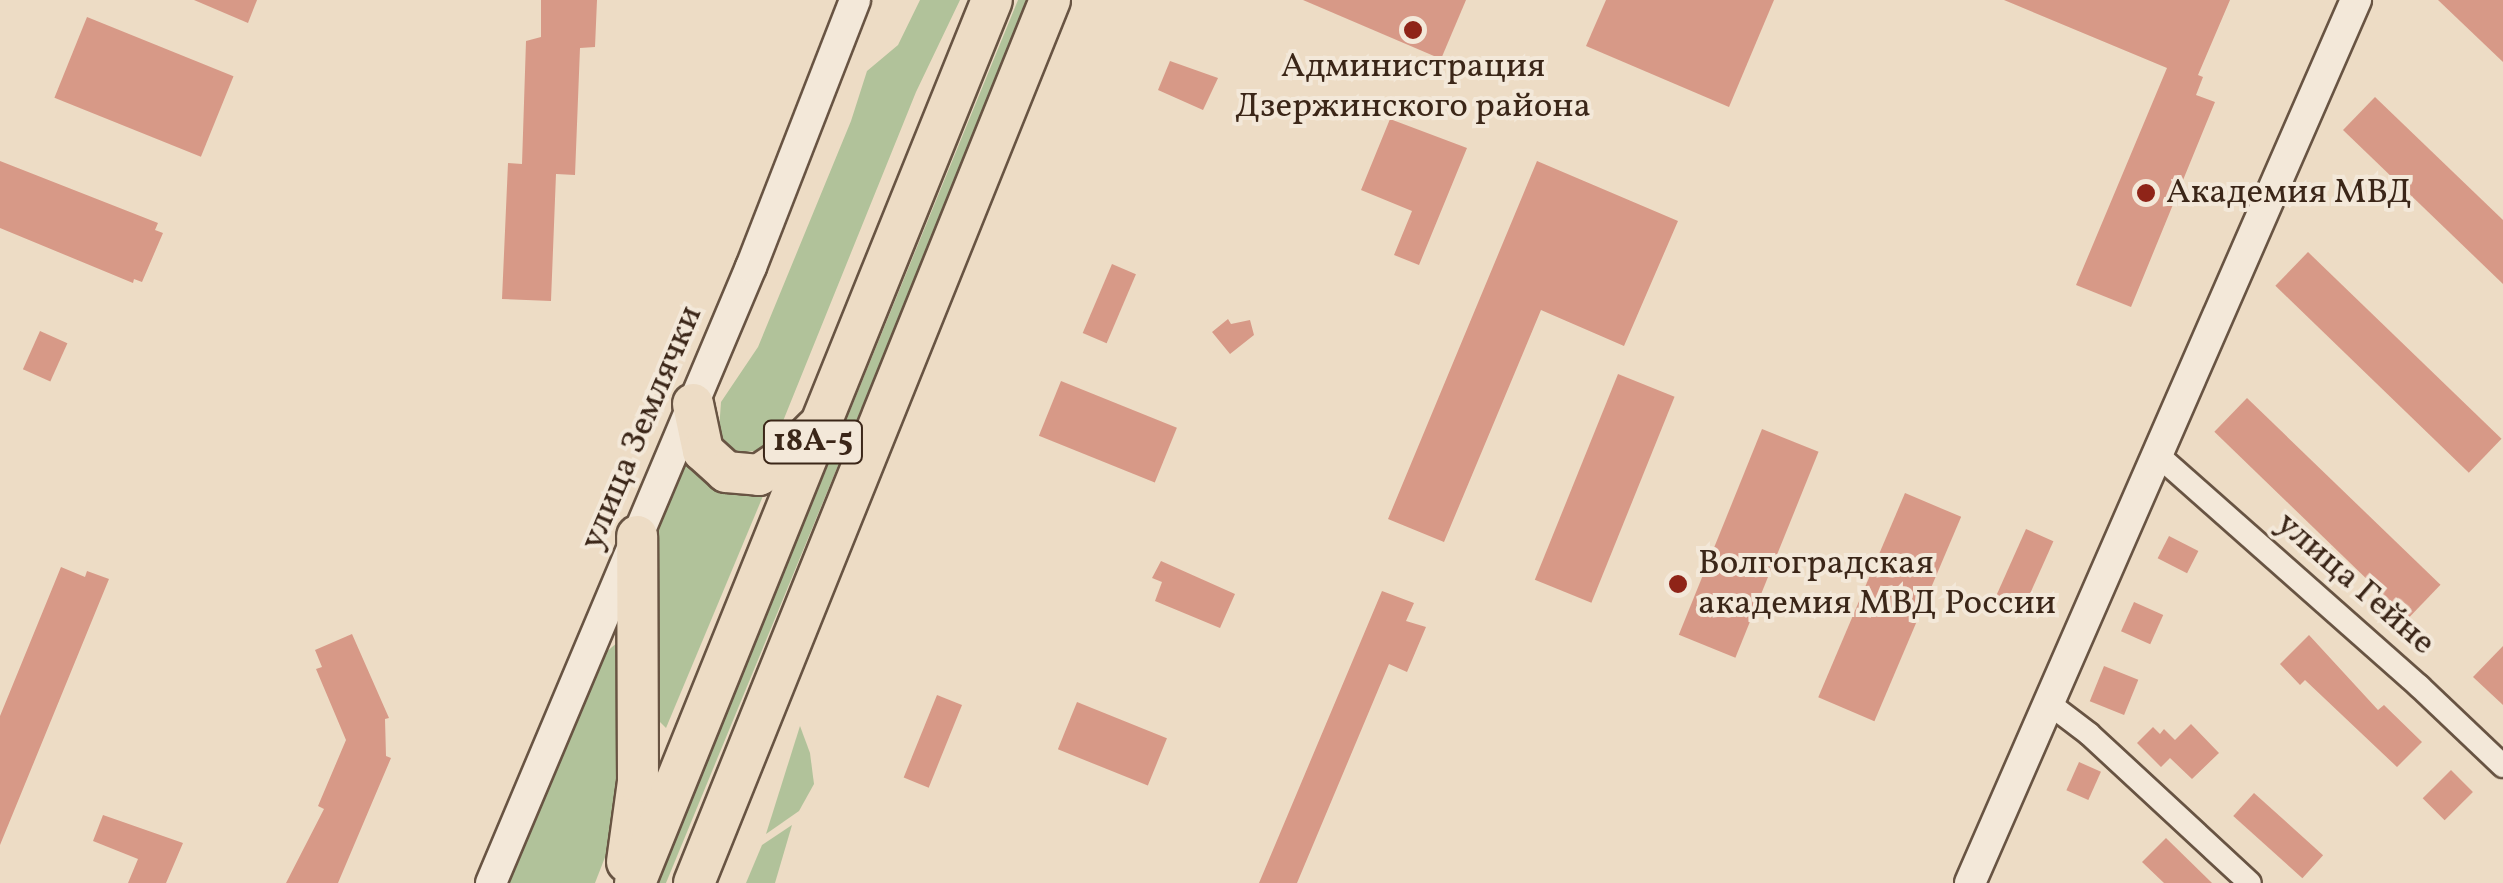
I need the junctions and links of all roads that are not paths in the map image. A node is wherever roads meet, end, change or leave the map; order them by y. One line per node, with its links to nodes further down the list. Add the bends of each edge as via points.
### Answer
1 (855, 0): 5 (street, улица Землячки)
2 (992, 0): 6 (highway, 18А-5)
3 (1050, 0): 14 (highway, 18А-5)
4 (2356, 0): 7 (street)
5 (693, 404): 6 (highway, via 703,452 726,472 759,475 789,456); 8 (street, улица Землячки)
6 (821, 422): 13 (highway, 18А-5)
7 (2160, 458): 9 (street); 10 (street, улица Гейне)
8 (638, 536): 11 (street, улица Землячки); 12 (highway, via 638,782)
9 (2051, 705): 15 (street); 16 (street)
10 (2503, 766)
11 (491, 883)
12 (624, 883)
13 (634, 883)
14 (694, 883)
15 (1970, 883)
16 (2250, 883)

